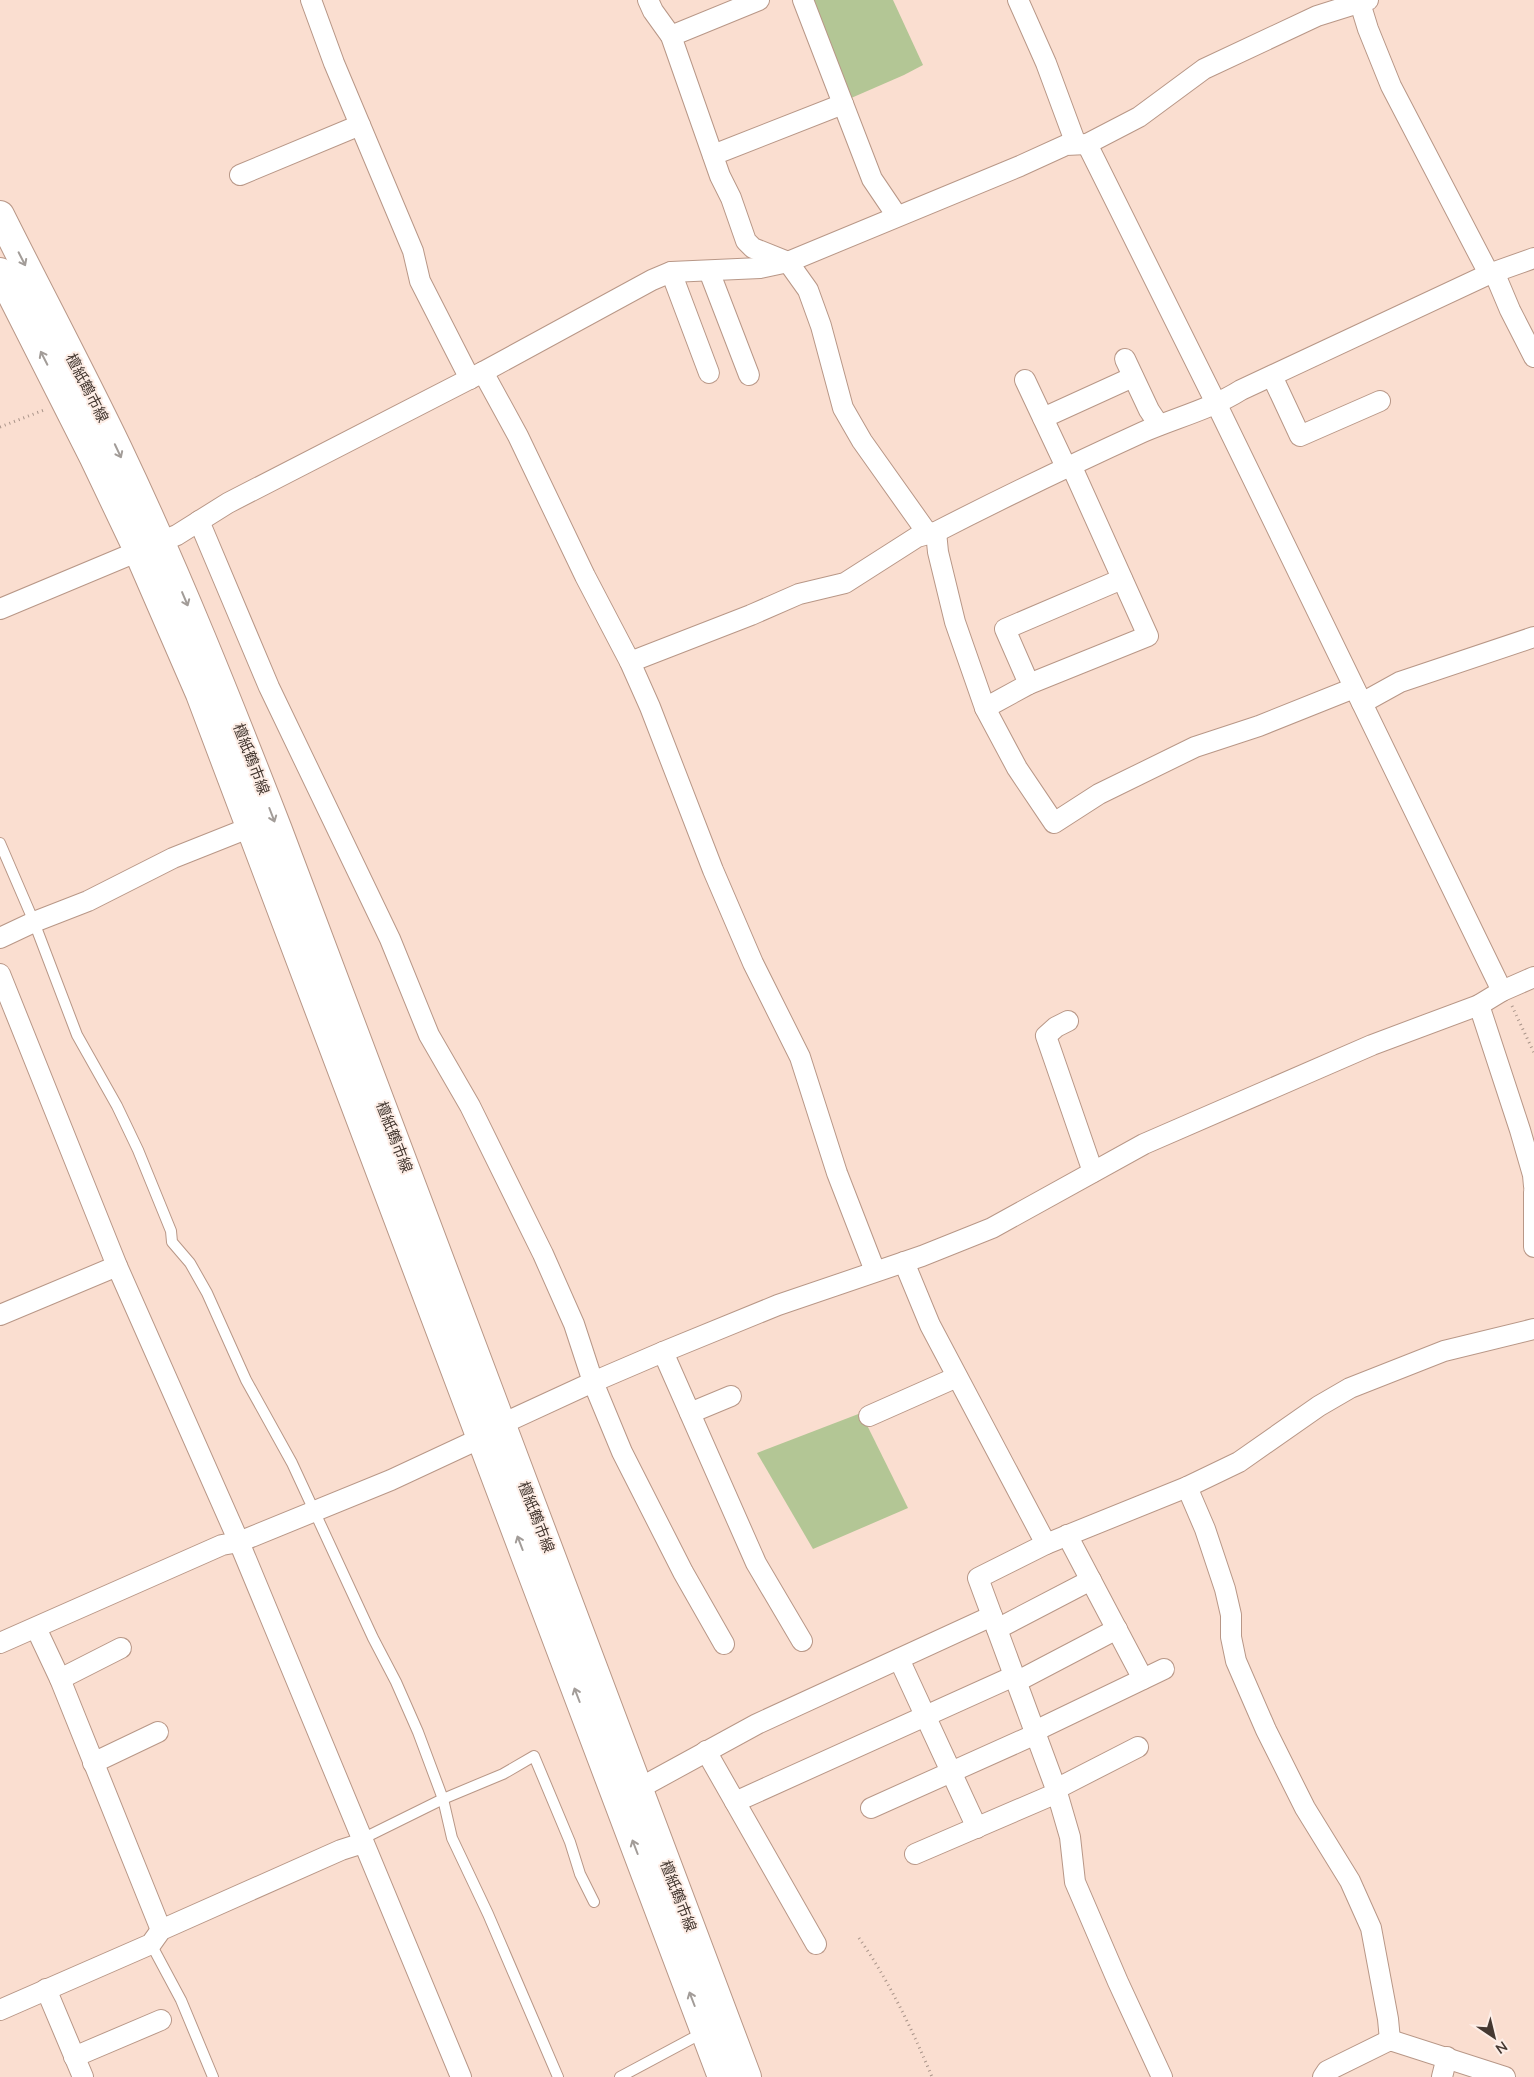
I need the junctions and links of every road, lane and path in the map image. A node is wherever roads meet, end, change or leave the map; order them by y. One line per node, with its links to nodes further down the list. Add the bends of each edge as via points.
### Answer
1 (311, 0): 9 (street)
2 (648, 0): 7 (street)
3 (759, 0): 7 (street)
4 (804, 0): 8 (street)
5 (1018, 0): 10 (street)
6 (1364, 1): 10 (street, via 1317,16 1204,69 1139,117); 20 (street, via 1368,29 1392,86)
7 (671, 36): 11 (street)
8 (843, 104): 11 (street); 14 (street, via 872,179)
9 (360, 125): 12 (street); 25 (street, via 413,252 420,281)
10 (1082, 144): 14 (street, via 1066,145); 31 (street)
11 (713, 155): 16 (street, via 746,241 753,248)
12 (240, 175)
13 (0, 215): 38 (main road, 檀紙鶴市線, one-way to 38, via 118,449)
14 (897, 216): 16 (street)
15 (1534, 258): 20 (street)
16 (788, 262): 17 (street, via 760,268); 37 (street, via 808,290 843,408 862,441)
17 (709, 271): 19 (street); 24 (street)
18 (0, 272): 29 (main road, 檀紙鶴市線, one-way to 18)
19 (671, 272): 23 (street); 25 (street)
20 (1491, 273): 21 (street); 26 (street)
21 (1534, 357)
22 (1125, 359): 27 (street)
23 (709, 373)
24 (749, 375)
25 (477, 376): 36 (street, via 228,503); 42 (street, via 518,436)
26 (1272, 376): 30 (street, via 1300,436); 31 (street)
27 (1133, 377): 32 (street); 33 (street)
28 (1025, 380): 32 (street)
29 (66, 401): 34 (path); 38 (main road, 檀紙鶴市線)
30 (1380, 401)
31 (1216, 403): 33 (street); 44 (street)
32 (1043, 418): 35 (street)
33 (1159, 425): 35 (street)
34 (0, 427)
35 (1068, 466): 37 (street); 39 (street)
36 (199, 521): 38 (street); 67 (street, via 269,687 390,939 429,1035 470,1106 543,1254 574,1324)
37 (932, 533): 42 (street, via 917,536 846,583 799,594); 45 (street, via 955,622)
38 (149, 547): 40 (street); 46 (main road, 檀紙鶴市線); 71 (main road, 檀紙鶴市線, one-way to 71, via 223,687)
39 (1122, 579): 43 (street, via 1005,629); 43 (street, via 1148,636)
40 (0, 609)
41 (1534, 637): 44 (street)
42 (630, 662): 62 (street, via 753,963 800,1056 837,1173)
43 (1029, 684): 45 (street)
44 (1358, 696): 45 (street, via 1195,747 1099,794 1054,823 1017,768); 52 (street)
45 (985, 708)
46 (251, 828): 48 (street, via 173,858 88,901); 71 (main road, 檀紙鶴市線)
47 (0, 843): 48 (lane)
48 (34, 922): 49 (street); 73 (lane, via 78,1035 138,1150 171,1231 172,1242 207,1293 246,1380)
49 (0, 938)
50 (0, 974): 61 (street)
51 (1534, 977): 52 (street)
52 (1502, 991): 53 (street); 55 (path)
53 (1479, 1005): 56 (street, via 1372,1045 1153,1140); 57 (street, via 1520,1130)
54 (1068, 1021): 56 (street, via 1056,1026 1046,1036)
55 (1534, 1053)
56 (1094, 1172): 60 (street, via 992,1228)
57 (1534, 1186)
58 (1534, 1192): 59 (street)
59 (1534, 1247)
60 (904, 1262): 62 (street); 66 (street, via 930,1325)
61 (117, 1266): 63 (street); 75 (street)
62 (874, 1271): 65 (street, via 778,1305)
63 (0, 1315)
64 (1534, 1329): 72 (street, via 1444,1351 1350,1388 1239,1462)
65 (663, 1352): 67 (street); 69 (street)
66 (957, 1377): 70 (street); 76 (street)
67 (593, 1382): 71 (street); 83 (street, via 622,1452)
68 (731, 1396): 69 (street)
69 (690, 1413): 81 (street, via 756,1563)
70 (869, 1416)
71 (490, 1431): 73 (street, via 391,1480); 97 (main road, 檀紙鶴市線); 112 (main road, 檀紙鶴市線, one-way to 71)
72 (1187, 1487): 74 (street); 113 (street, via 1225,1589 1236,1661 1305,1808 1350,1881 1372,1928)
73 (315, 1512): 75 (street); 99 (lane, via 418,1732)
74 (1068, 1535): 76 (street); 77 (street)
75 (239, 1542): 79 (street, via 222,1545); 103 (street)
76 (1046, 1544): 78 (street, via 978,1578)
77 (1091, 1580): 78 (street); 80 (street)
78 (995, 1622): 85 (street); 88 (street)
79 (36, 1628): 82 (street); 87 (street)
80 (1117, 1629): 88 (street); 89 (street)
81 (802, 1641)
82 (0, 1643)
83 (724, 1644)
84 (121, 1648): 87 (street)
85 (899, 1659): 90 (street); 94 (street)
86 (1164, 1668): 89 (street)
87 (60, 1679): 95 (street)
88 (1015, 1679): 90 (street); 92 (street)
89 (1143, 1679): 92 (street)
90 (925, 1716): 96 (street); 100 (street)
91 (158, 1732): 95 (street)
92 (1035, 1733): 96 (street); 98 (street)
93 (1138, 1747): 98 (street)
94 (706, 1751): 97 (street); 100 (street)
95 (93, 1763): 106 (street)
96 (951, 1772): 101 (street); 102 (street)
97 (638, 1789): 122 (main road, 檀紙鶴市線)
98 (1056, 1791): 102 (street); 124 (street, via 1070,1837 1075,1882)
99 (443, 1799): 103 (lane); 105 (lane, via 504,1774 534,1756); 119 (lane, via 452,1838)
100 (735, 1802): 108 (street)
101 (871, 1808)
102 (977, 1828): 104 (street)
103 (362, 1841): 106 (street); 118 (street)
104 (915, 1854)
105 (594, 1902)
106 (156, 1937): 109 (street); 117 (lane)
107 (859, 1938): 123 (path, via 876,1962)
108 (816, 1944)
109 (46, 1989): 110 (street); 114 (street)
110 (0, 2010)
111 (160, 2020): 114 (street)
112 (705, 2032): 120 (lane); 121 (main road, 檀紙鶴市線)
113 (1390, 2040): 115 (street); 125 (street, via 1327,2071)
114 (74, 2057): 116 (street)
115 (1447, 2057): 126 (street); 127 (street)
116 (83, 2077)
117 (213, 2077)
118 (461, 2077)
119 (558, 2077)
120 (620, 2077)
121 (722, 2077)
122 (747, 2077)
123 (932, 2077)
124 (1162, 2077)
125 (1323, 2077)
126 (1442, 2077)
127 (1505, 2077)

